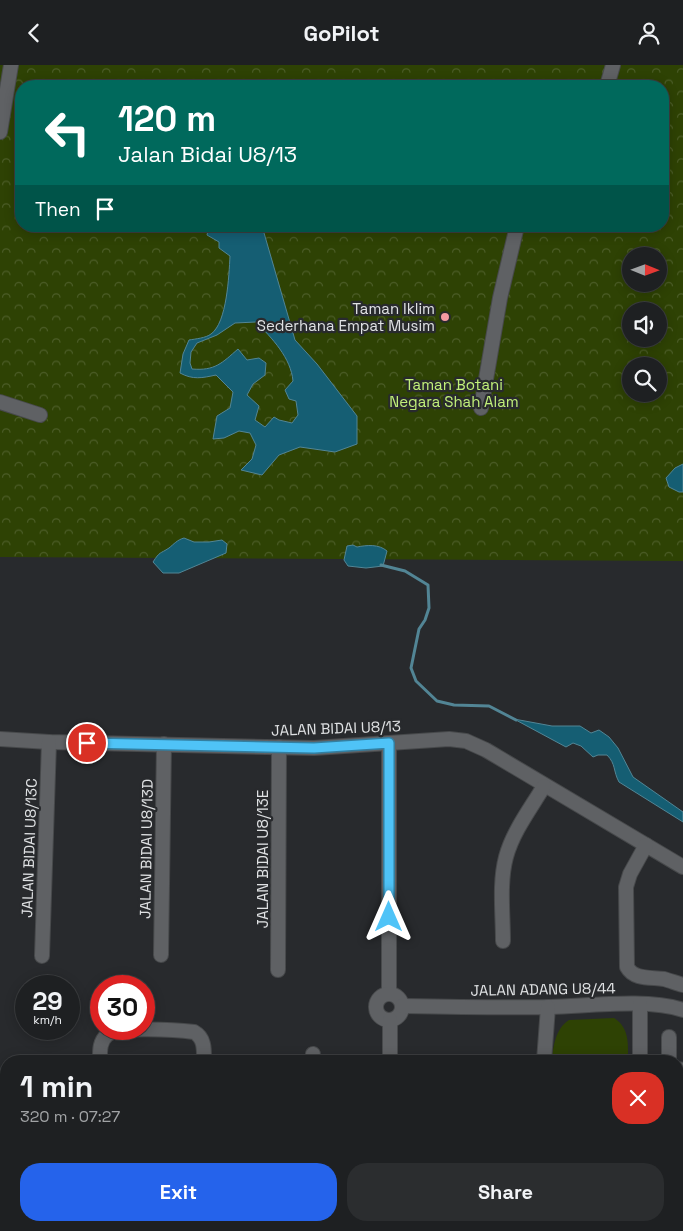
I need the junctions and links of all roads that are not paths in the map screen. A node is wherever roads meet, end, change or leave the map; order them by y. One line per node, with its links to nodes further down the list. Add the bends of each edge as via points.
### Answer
1 (11, 65): 4 (street)
2 (613, 65): 3 (street)
3 (609, 80)
4 (0, 132)
5 (516, 232): 7 (street, via 500,298)
6 (0, 402): 8 (street)
7 (481, 408)
8 (40, 415)
9 (0, 739): 10 (street, JALAN BIDAI U8/13)
10 (49, 742): 12 (street, JALAN BIDAI U8/13); 19 (street, JALAN BIDAI U8/13C)
11 (389, 743): 13 (street, JALAN BIDAI U8/13); 14 (street, JALAN BIDAI U8/13, via 466,741); 22 (street)
12 (164, 745): 13 (street, JALAN BIDAI U8/13); 18 (street, JALAN BIDAI U8/13D)
13 (279, 747): 20 (street, JALAN BIDAI U8/13E)
14 (544, 786): 15 (street, JALAN BIDAI U8/13); 17 (street, via 506,856)
15 (646, 845): 16 (street, JALAN BIDAI U8/13); 21 (street, via 626,887 627,967 641,977)
16 (683, 867)
17 (503, 941)
18 (161, 955)
19 (42, 956)
20 (278, 970)
21 (683, 985)
22 (389, 994): 24 (street, via 400,999); 27 (street, via 381,997 376,1007 382,1017)
23 (640, 1004): 25 (street, JALAN ADANG U8/44); 26 (street, JALAN ADANG U8/44); 33 (street)
24 (402, 1006): 25 (street, JALAN ADANG U8/44); 27 (street, via 397,1017)
25 (548, 1007): 32 (street)
26 (683, 1010)
27 (390, 1019): 31 (street)
28 (669, 1037): 34 (street)
29 (100, 1055): 30 (street, via 100,1047 107,1035 120,1030 194,1032 202,1040)
30 (204, 1055)
31 (390, 1055)
32 (544, 1055)
33 (640, 1055)
34 (669, 1055)

